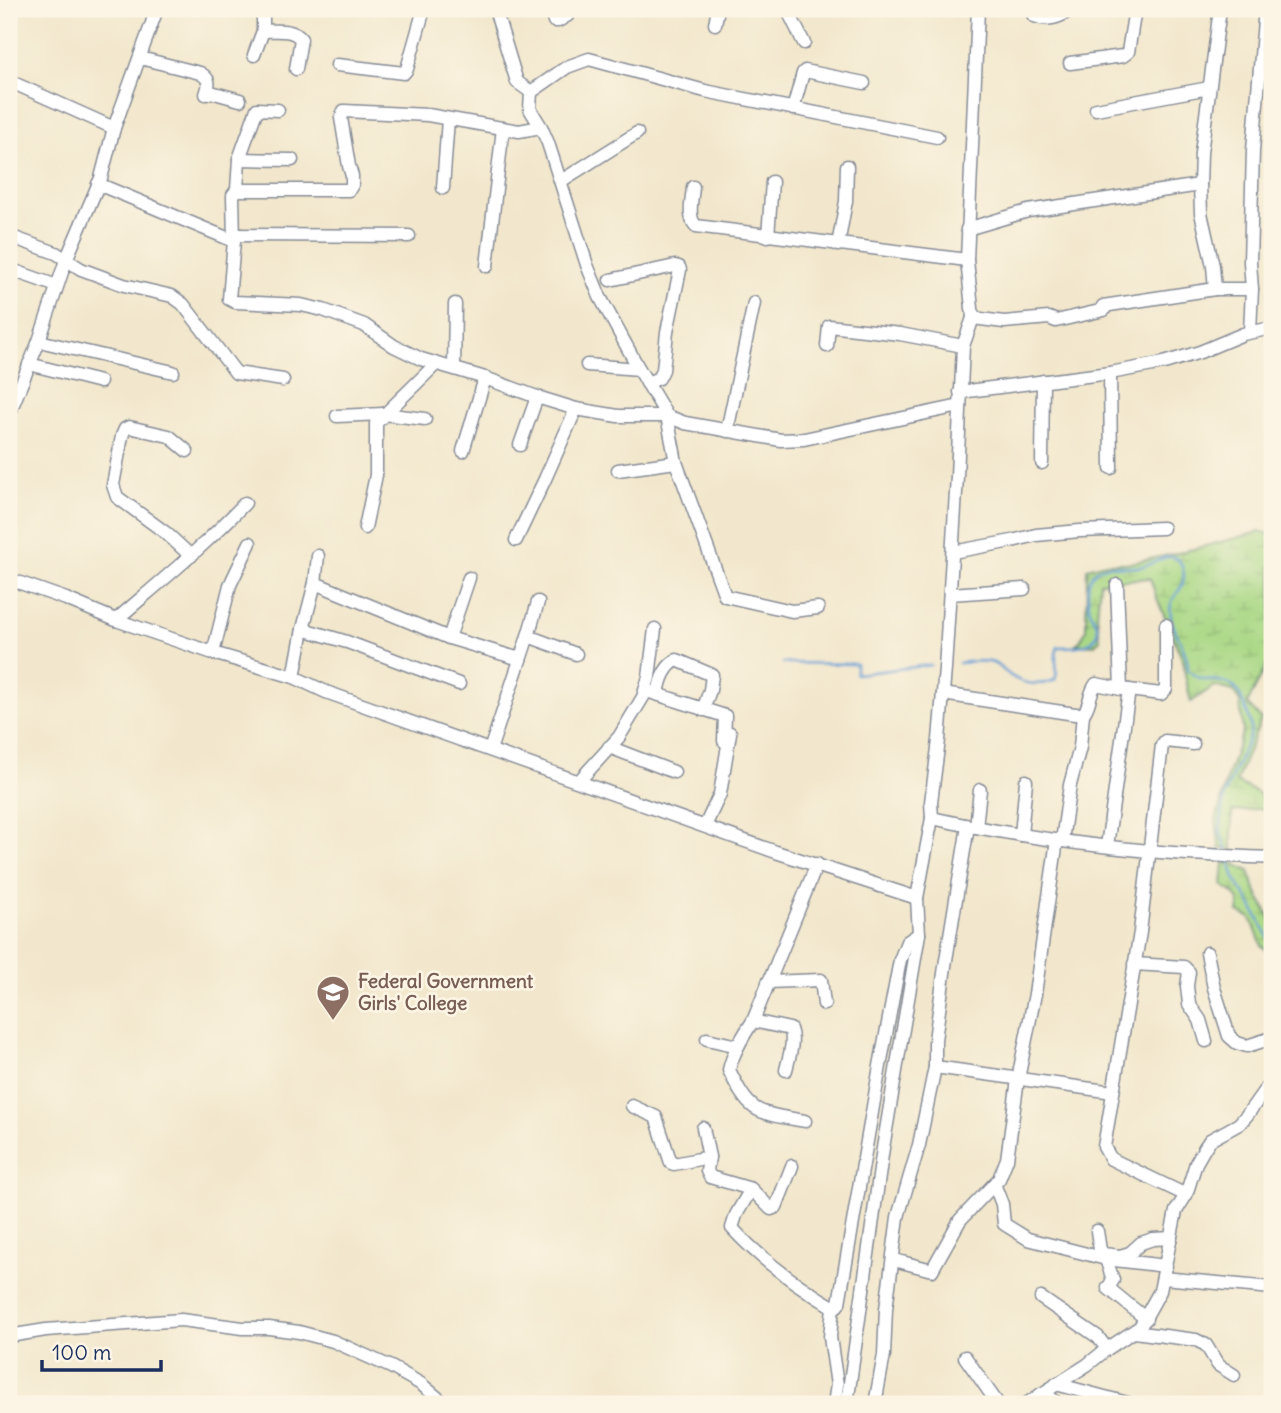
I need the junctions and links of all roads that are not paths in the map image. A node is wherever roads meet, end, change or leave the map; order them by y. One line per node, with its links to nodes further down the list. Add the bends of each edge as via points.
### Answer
1 (157, 9): 19 (street)
2 (263, 9): 16 (street)
3 (424, 9): 21 (street, via 404,73)
4 (495, 9): 26 (street, via 517,82)
5 (545, 9): 6 (street, via 558,21)
6 (569, 9)
7 (718, 9): 15 (street)
8 (787, 9): 17 (street)
9 (978, 9): 47 (street)
10 (1030, 9): 11 (street, via 1034,16 1053,19)
11 (1072, 9)
12 (1135, 9): 20 (street, via 1128,52)
13 (1220, 9): 25 (street)
14 (1265, 9): 60 (street, via 1253,150)
15 (715, 24)
16 (263, 30): 18 (street); 22 (street, via 297,34 301,39)
17 (804, 43)
18 (254, 55)
19 (140, 58): 27 (street, via 200,73 210,85 206,94); 33 (street)
20 (1070, 62)
21 (337, 65)
22 (296, 69)
23 (9, 81): 33 (street)
24 (864, 83): 28 (street, via 805,71)
25 (1209, 88): 29 (street); 43 (street)
26 (531, 92): 28 (street, via 567,67 590,59 705,91); 32 (street, via 530,109)
27 (240, 100)
28 (793, 109): 36 (street)
29 (1097, 109)
30 (278, 110): 37 (street, via 257,109)
31 (448, 119): 34 (street); 45 (street); 46 (street, via 344,111 341,118 352,176 349,190)
32 (541, 127): 34 (street); 40 (street)
33 (114, 128): 42 (street)
34 (503, 128): 55 (street)
35 (637, 133): 40 (street)
36 (937, 137)
37 (239, 159): 38 (street); 46 (street)
38 (292, 160)
39 (848, 166): 52 (street)
40 (561, 181): 73 (street, via 600,297)
41 (772, 182): 50 (street)
42 (98, 184): 51 (street); 53 (street)
43 (1200, 186): 47 (street, via 1028,211); 59 (street)
44 (692, 187): 50 (street, via 691,218 696,226)
45 (443, 188)
46 (237, 190): 51 (street, via 233,195)
47 (967, 229): 54 (street)
48 (9, 236): 53 (street)
49 (410, 236): 51 (street)
50 (768, 236): 52 (street)
51 (234, 238): 70 (street, via 229,299 323,310 364,325 394,346)
52 (838, 245): 54 (street)
53 (66, 260): 58 (street); 77 (street, via 124,285 173,296 236,373)
54 (967, 260): 63 (street)
55 (487, 266)
56 (9, 269): 58 (street)
57 (610, 280): 80 (street, via 679,267 663,370)
58 (57, 286): 66 (street)
59 (1216, 289): 60 (street); 63 (street, via 1103,306 1104,310 1056,321)
60 (1252, 289): 65 (street)
61 (754, 303): 90 (street)
62 (454, 304): 72 (street)
63 (973, 318): 68 (street)
64 (1272, 328): 65 (street)
65 (1250, 332): 75 (street, via 1164,363)
66 (39, 341): 69 (street); 74 (street)
67 (827, 346): 68 (street, via 829,326)
68 (963, 346): 81 (street)
69 (30, 364): 79 (street); 85 (street)
70 (435, 365): 72 (street); 86 (street)
71 (587, 365): 73 (street)
72 (454, 368): 76 (street)
73 (639, 369): 80 (street)
74 (173, 372)
75 (1110, 373): 78 (street); 96 (street)
76 (485, 378): 82 (street); 93 (street)
77 (283, 380)
78 (1043, 381): 81 (street); 95 (street)
79 (100, 382)
80 (646, 383): 88 (street)
81 (960, 392): 83 (street)
82 (537, 397): 84 (street); 91 (street)
83 (960, 406): 90 (street, via 804,439); 103 (street)
84 (576, 409): 88 (street, via 618,416); 101 (street)
85 (9, 414)
86 (383, 414): 87 (street); 89 (street); 99 (street, via 376,423 376,475)
87 (337, 416)
88 (667, 416): 90 (street); 94 (street)
89 (425, 419)
90 (727, 431)
91 (520, 445)
92 (187, 450): 104 (street, via 169,436 130,426 122,436 113,485 117,497)
93 (463, 451)
94 (676, 462): 97 (street); 113 (street, via 725,596 792,611)
95 (1042, 463)
96 (1111, 468)
97 (618, 470)
98 (245, 503): 104 (street)
99 (365, 528)
100 (1163, 528): 103 (street, via 1037,535)
101 (516, 540)
102 (250, 543): 120 (street, via 230,585)
103 (953, 552): 111 (street)
104 (191, 556): 114 (street)
105 (318, 556): 108 (street)
106 (469, 578): 119 (street)
107 (9, 579): 114 (street)
108 (315, 583): 116 (street); 119 (street)
109 (1117, 585): 125 (street)
110 (1024, 589): 111 (street)
111 (950, 594): 127 (street)
112 (538, 602): 118 (street)
113 (818, 608)
114 (116, 620): 120 (street)
115 (1166, 625): 125 (street, via 1166,689 1161,694)
116 (303, 628): 123 (street); 124 (street)
117 (655, 629): 126 (street)
118 (528, 636): 121 (street); 122 (street)
119 (449, 638): 122 (street)
120 (212, 653): 123 (street)
121 (576, 654)
122 (520, 659): 134 (street)
123 (294, 677): 134 (street)
124 (458, 684)
125 (1125, 690): 129 (street, via 1096,684); 144 (street)
126 (652, 692): 128 (street); 128 (street, via 677,660 712,675); 133 (street)
127 (943, 694): 129 (street); 139 (street)
128 (703, 710): 131 (street, via 725,716)
129 (1083, 714): 143 (street)
130 (732, 723): 140 (street, via 720,794)
131 (724, 741)
132 (1192, 744): 145 (street, via 1170,740 1162,745)
133 (609, 747): 135 (street); 136 (street)
134 (490, 750): 136 (street)
135 (674, 772)
136 (579, 781): 140 (street)
137 (1026, 781): 142 (street)
138 (980, 790): 141 (street)
139 (932, 818): 141 (street); 148 (street)
140 (705, 826): 147 (street)
141 (972, 827): 142 (street); 159 (street, via 944,967)
142 (1021, 835): 143 (street)
143 (1059, 841): 144 (street); 161 (street)
144 (1107, 846): 145 (street)
145 (1150, 851): 146 (street); 151 (street)
146 (1272, 858)
147 (817, 864): 148 (street); 152 (street)
148 (917, 898): 149 (street)
149 (919, 934): 179 (street, via 907,942 900,960 839,1303); 190 (street, via 883,1148)
150 (1208, 953): 155 (street, via 1229,1036 1247,1045)
151 (1134, 964): 157 (street, via 1184,967 1189,972 1189,1004); 163 (street)
152 (768, 982): 153 (street, via 821,979); 154 (street)
153 (824, 1004)
154 (753, 1021): 158 (street); 160 (street, via 790,1029)
155 (1272, 1038)
156 (707, 1039): 158 (street)
157 (1206, 1041)
158 (738, 1046): 165 (street, via 729,1070 746,1100 764,1112)
159 (935, 1067): 161 (street); 175 (street, via 898,1217)
160 (786, 1070)
161 (1018, 1079): 163 (street); 169 (street, via 1007,1159)
162 (1272, 1083): 171 (street, via 1239,1124 1210,1140 1196,1163)
163 (1113, 1092): 171 (street, via 1104,1147 1111,1159)
164 (632, 1107): 167 (street, via 656,1117 674,1164)
165 (805, 1121)
166 (703, 1129): 167 (street)
167 (709, 1157): 170 (street, via 710,1177)
168 (792, 1166): 170 (street, via 774,1209)
169 (994, 1184): 174 (street, via 1004,1224 1028,1238); 175 (street, via 960,1220 932,1270)
170 (751, 1189): 179 (street, via 732,1228 777,1269)
171 (1186, 1195): 173 (street, via 1176,1212)
172 (1097, 1231): 173 (street, via 1100,1250 1121,1256 1153,1239)
173 (1171, 1238): 176 (street)
174 (1106, 1259): 176 (street); 180 (street, via 1113,1280 1108,1288)
175 (894, 1260): 191 (street)
176 (1164, 1272): 177 (street); 180 (street)
177 (1272, 1289)
178 (1041, 1298): 183 (street)
179 (833, 1307): 189 (street)
180 (1146, 1319): 181 (street)
181 (1134, 1332): 183 (street); 185 (street, via 1196,1340)
182 (9, 1336): 188 (street, via 181,1320 299,1332 333,1341 391,1367)
183 (1107, 1349): 186 (street)
184 (965, 1357): 192 (street)
185 (1234, 1375)
186 (1056, 1384): 187 (street); 195 (street)
187 (1041, 1394): 193 (street); 194 (street)
188 (446, 1404)
189 (834, 1404)
190 (848, 1404)
191 (875, 1404)
192 (998, 1404)
193 (1026, 1404)
194 (1058, 1404)
195 (1131, 1404)

